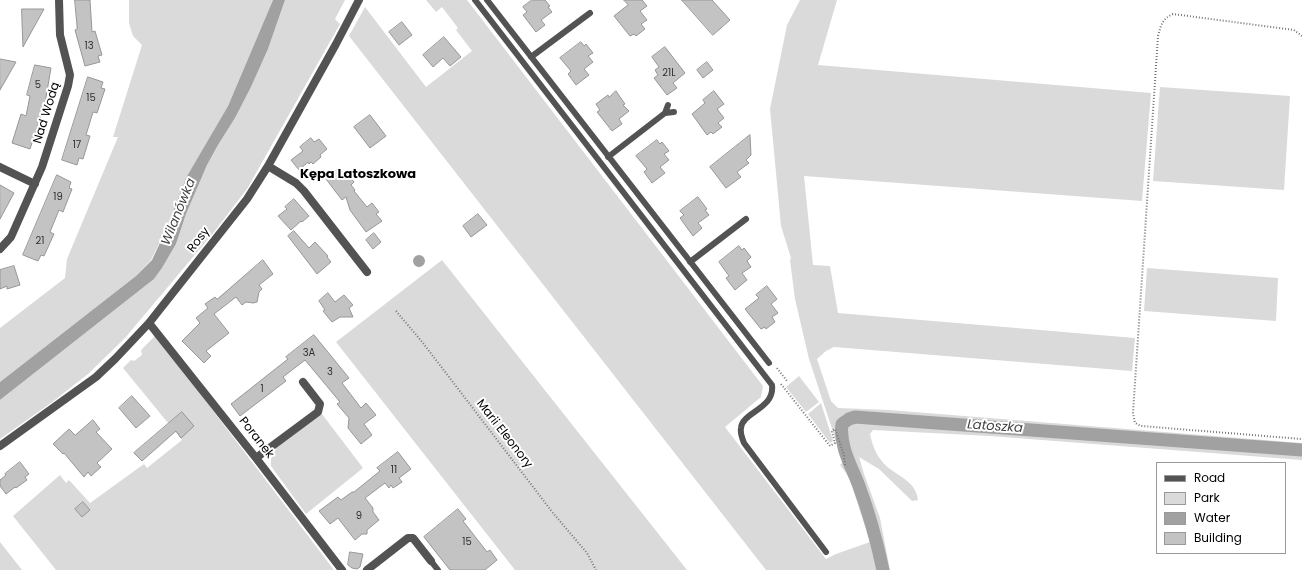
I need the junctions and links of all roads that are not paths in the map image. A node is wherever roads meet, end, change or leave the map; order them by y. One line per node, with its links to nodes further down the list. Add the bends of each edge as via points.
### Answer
1 (59, 0): 13 (street, Nad Wodą, via 60,35 70,75 60,113)
2 (359, 0): 11 (street, Rosy)
3 (475, 0): 23 (lane, via 772,385 773,392 770,398 744,421 741,436)
4 (486, 0): 6 (lane)
5 (590, 13): 6 (lane)
6 (531, 57): 10 (lane)
7 (668, 105): 9 (lane)
8 (674, 112): 9 (lane)
9 (665, 113): 10 (lane)
10 (608, 157): 16 (lane)
11 (268, 166): 17 (street, via 304,191); 18 (street, Rosy, via 247,199)
12 (0, 167): 13 (street)
13 (35, 184): 15 (street, Nad Wodą, via 12,237)
14 (746, 219): 16 (lane)
15 (0, 249)
16 (690, 262): 19 (lane)
17 (367, 272)
18 (149, 323): 21 (street, Rosy, via 96,377); 22 (street, Poranek)
19 (769, 363)
20 (303, 382): 22 (street, via 320,404 318,412)
21 (0, 446)
22 (256, 458): 25 (street, Poranek)
23 (826, 552)
24 (431, 561): 26 (street, via 413,538 408,538); 27 (lane)
25 (342, 570)
26 (367, 570)
27 (438, 570)

